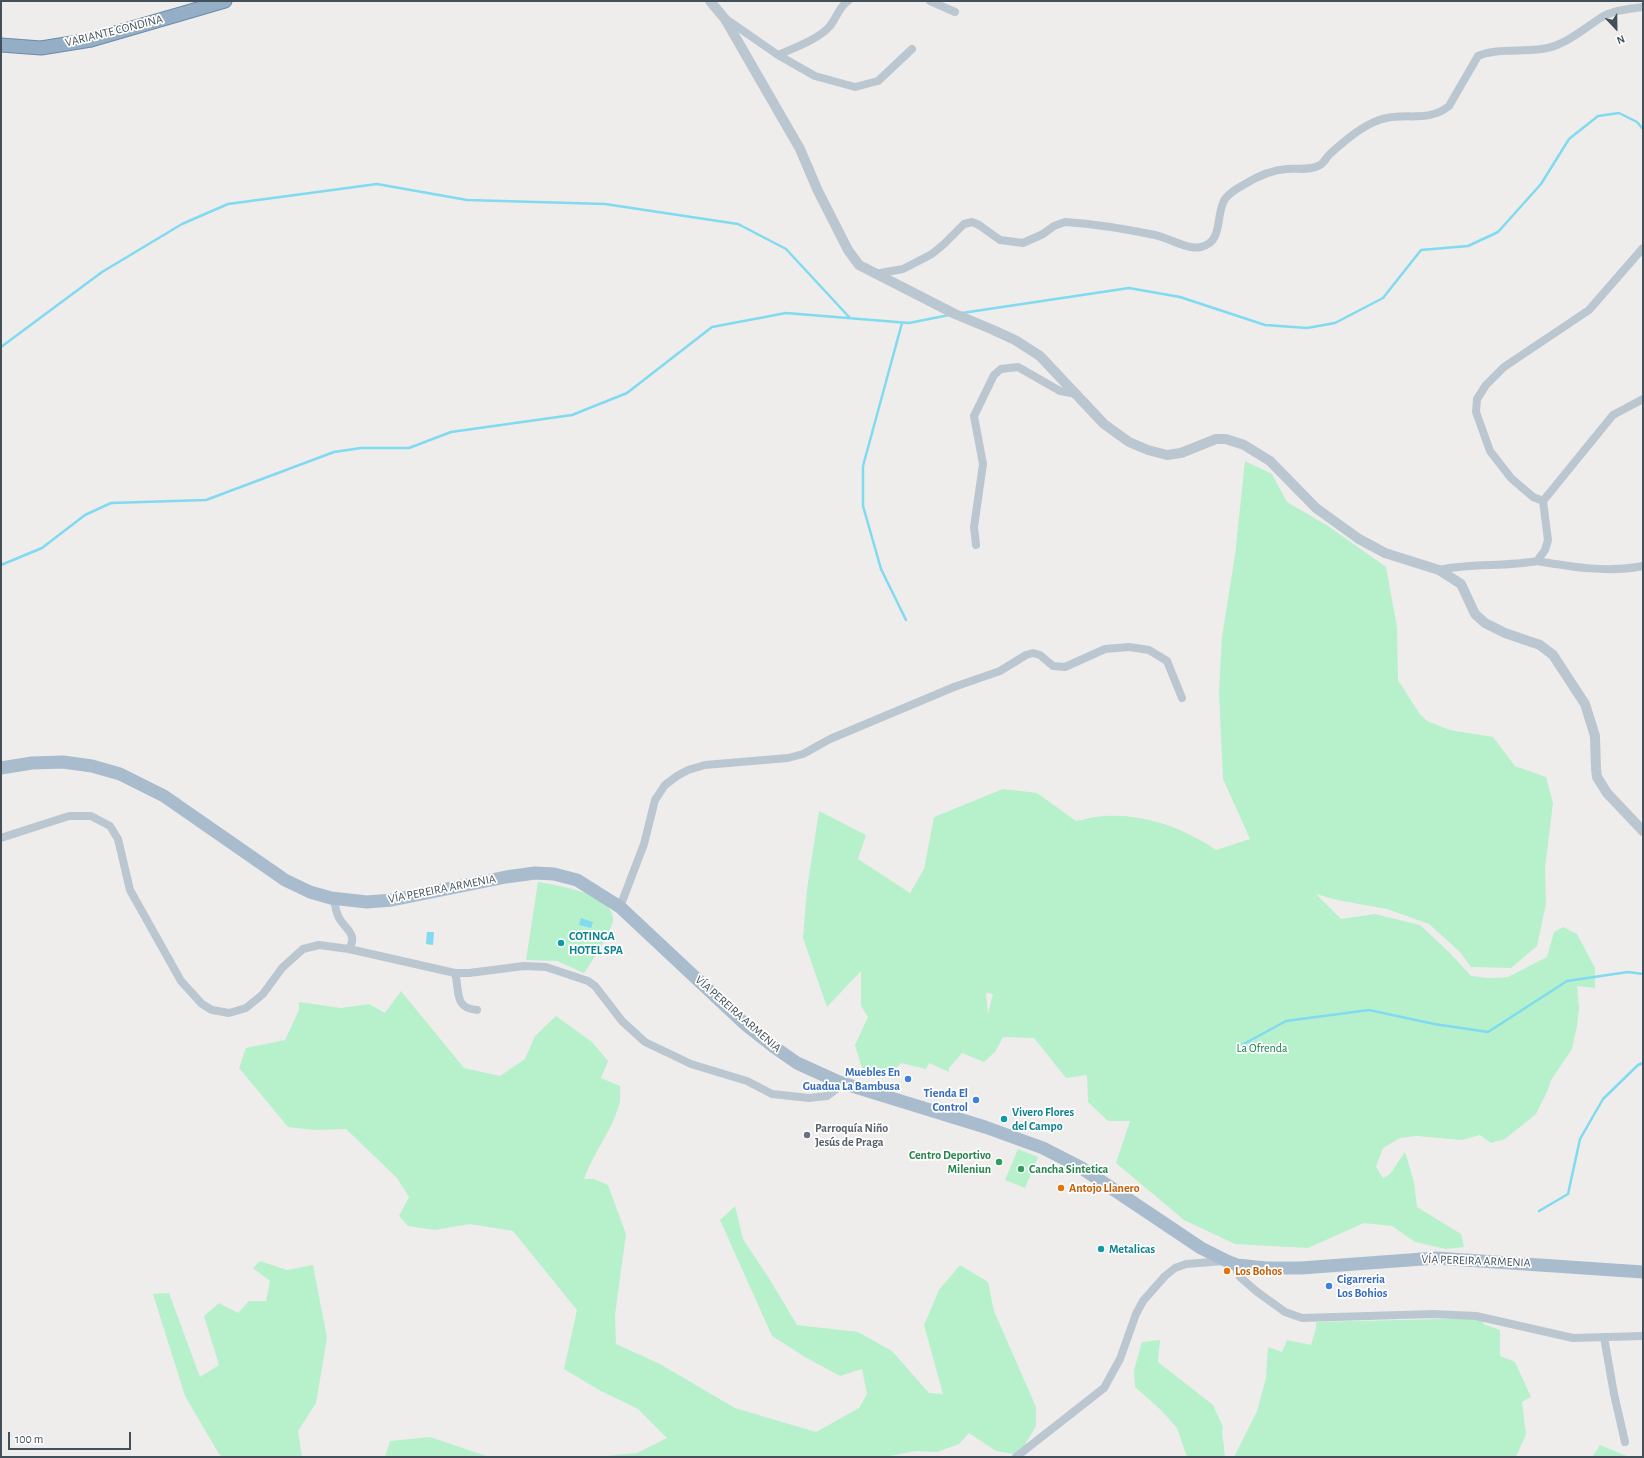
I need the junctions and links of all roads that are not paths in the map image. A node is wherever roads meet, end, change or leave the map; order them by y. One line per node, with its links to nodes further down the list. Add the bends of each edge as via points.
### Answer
1 (225, 1): 8 (highway, VARIANTE CONDINA, via 91,40 41,48)
2 (710, 1): 7 (street)
3 (848, 1): 10 (street, via 842,5 830,26)
4 (930, 1): 6 (street)
5 (1643, 7): 12 (street, via 1620,10 1600,18 1579,34 1556,45 1531,51 1486,52 1478,56 1449,106 1443,111 1433,116 1393,117 1380,120 1366,126 1347,140 1320,165 1266,173 1234,190 1221,208 1216,238 1203,246 1194,248 1156,235 1065,222 1023,243 1011,242 1000,240 972,222 964,224 932,254 903,269)
6 (955, 12)
7 (725, 19): 10 (street); 12 (street, via 800,149 848,250 859,265)
8 (1, 45)
9 (912, 49): 10 (street, via 878,82 855,87 815,76)
10 (778, 56)
11 (1643, 248): 15 (street, via 1589,310 1504,367 1486,385 1477,399 1476,412 1490,451 1511,478 1533,497)
12 (874, 274): 13 (street, via 1015,340 1040,356)
13 (1078, 394): 16 (street, via 1060,392 1018,367 1001,368 994,375 974,416 983,464 974,527); 19 (street, via 1104,424 1130,442 1148,450 1167,455 1181,453 1216,439 1226,439 1244,445 1270,461 1316,508 1358,539 1385,553)
14 (1643, 399): 15 (street, via 1613,415)
15 (1543, 501): 17 (street, via 1548,540)
16 (976, 545)
17 (1537, 561): 18 (street, via 1590,569 1631,569); 19 (street)
18 (1643, 566)
19 (1439, 570): 22 (street, via 1461,584 1475,614 1485,623 1540,645 1553,655 1585,704 1595,736 1597,777 1607,793)
20 (1182, 698): 25 (street, via 1167,661 1149,650 1129,647 1105,649 1065,667 1053,666 1033,652 1000,672 954,687 830,739 803,754 788,758 705,765 688,770 665,785 655,800 644,844)
21 (1, 768): 24 (main road, VÍA PEREIRA ARMENIA, via 63,762 92,766 120,774 174,803 286,880 310,892)
22 (1643, 831)
23 (1, 838): 26 (street, via 69,816 91,816 110,826 118,839 130,890 180,981 202,1004 212,1010 229,1013 246,1008 303,949 319,945)
24 (334, 899): 25 (main road, VÍA PEREIRA ARMENIA, via 368,902 392,900 506,877 550,873 577,880); 26 (street, via 336,912 352,934)
25 (620, 907): 29 (main road, VÍA PEREIRA ARMENIA, via 760,1037 798,1063)
26 (349, 949): 27 (street)
27 (455, 973): 28 (street, via 460,1001 468,1010); 29 (street, via 524,966 546,967 588,981 595,986 622,1021 645,1042 691,1064 747,1081 772,1094 815,1098 827,1096)
28 (477, 1010)
29 (843, 1084): 30 (main road, VÍA PEREIRA ARMENIA, via 985,1127 1043,1148 1080,1167 1201,1248)
30 (1232, 1263): 31 (main road, VÍA PEREIRA ARMENIA, via 1266,1268 1302,1268 1441,1258); 33 (street, via 1240,1277 1256,1291 1285,1312 1302,1318 1433,1314 1476,1316 1573,1338); 35 (street, via 1186,1264 1165,1276 1143,1301 1120,1360 1104,1388)
31 (1643, 1272)
32 (1643, 1336): 33 (street)
33 (1604, 1337): 34 (street)
34 (1625, 1442)
35 (1016, 1457)

